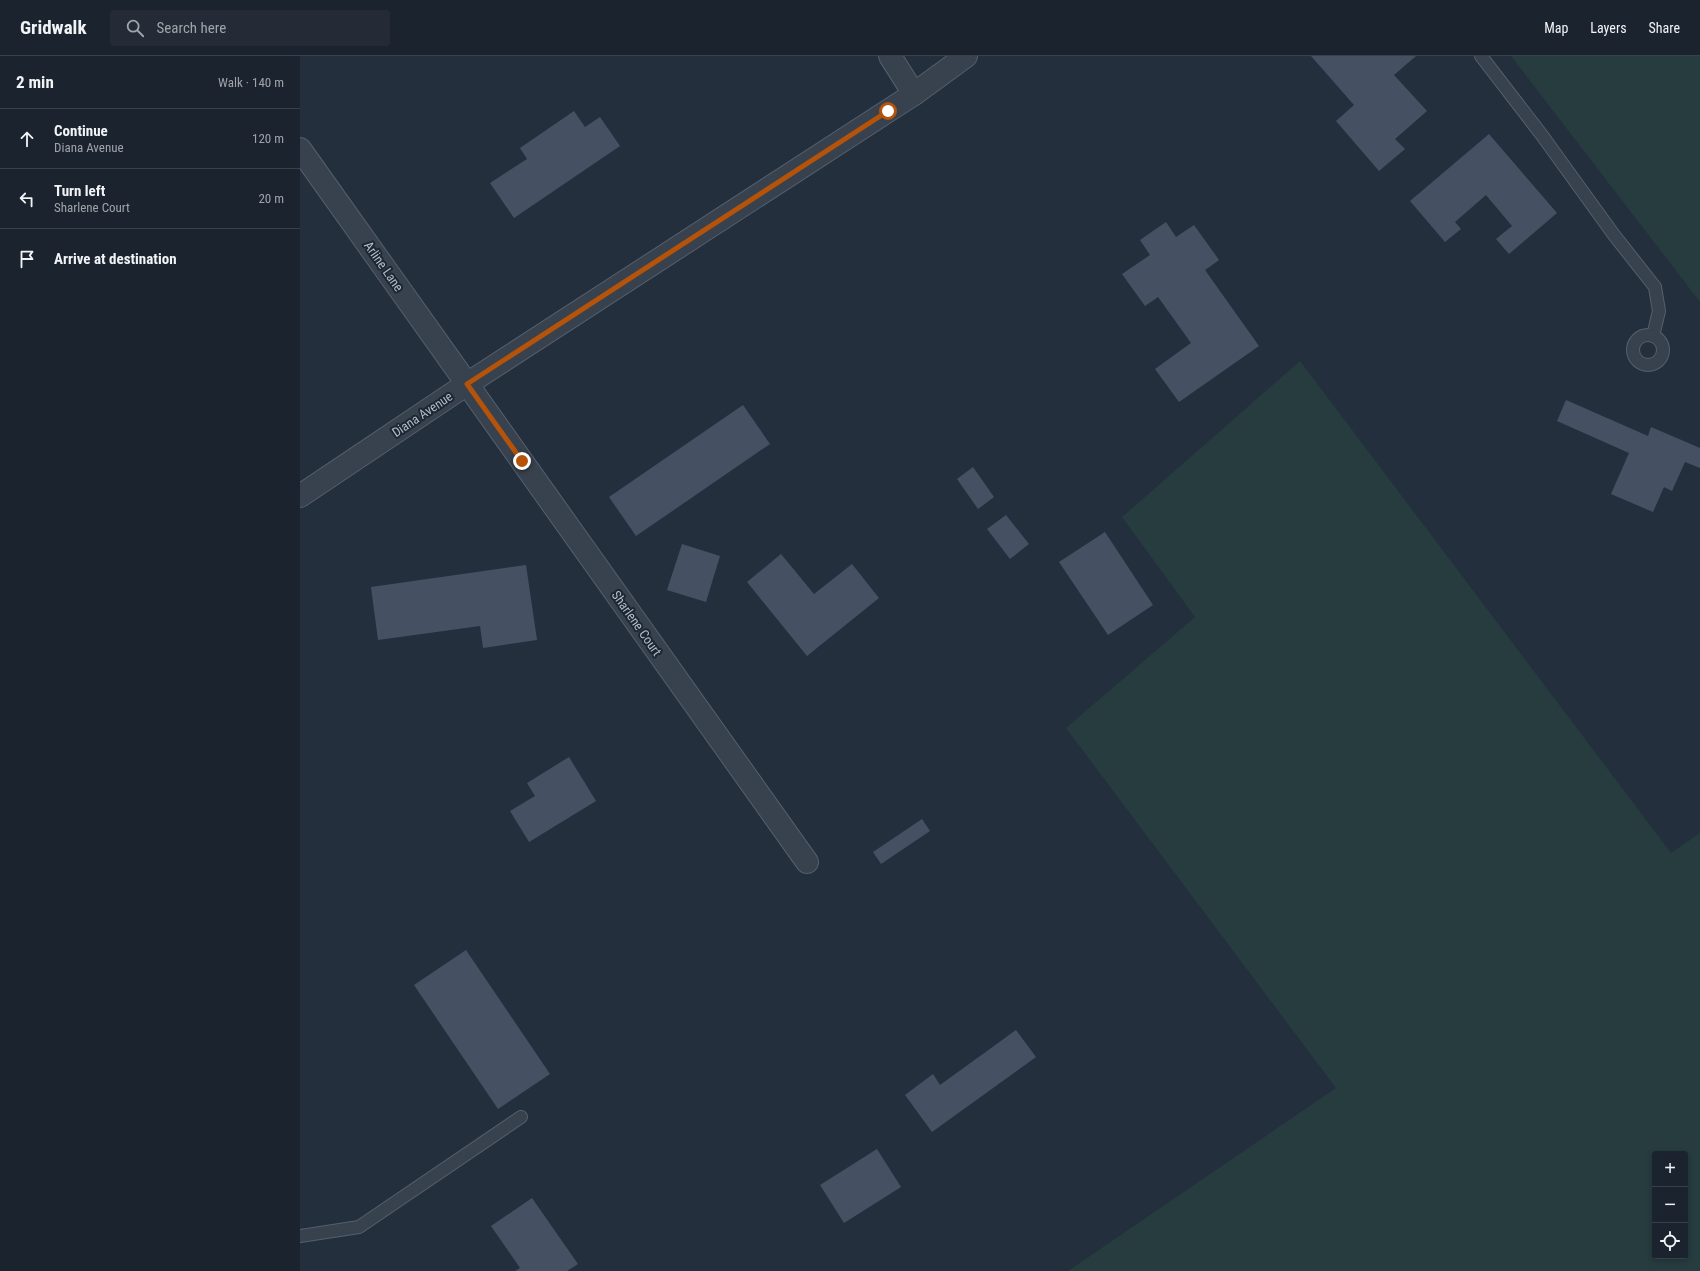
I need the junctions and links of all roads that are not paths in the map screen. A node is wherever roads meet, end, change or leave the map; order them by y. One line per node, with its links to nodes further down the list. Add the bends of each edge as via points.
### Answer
1 (890, 56): 4 (street)
2 (966, 56): 4 (street, Diana Avenue)
3 (1481, 56): 6 (lane, via 1655,287 1659,311)
4 (914, 94): 7 (street, Diana Avenue)
5 (300, 149): 7 (street, Arline Lane)
6 (1653, 336)
7 (467, 384): 8 (street, Diana Avenue); 9 (street, Sharlene Court)
8 (300, 496)
9 (807, 862)
10 (521, 1116): 11 (lane, via 359,1227)
11 (300, 1236)

